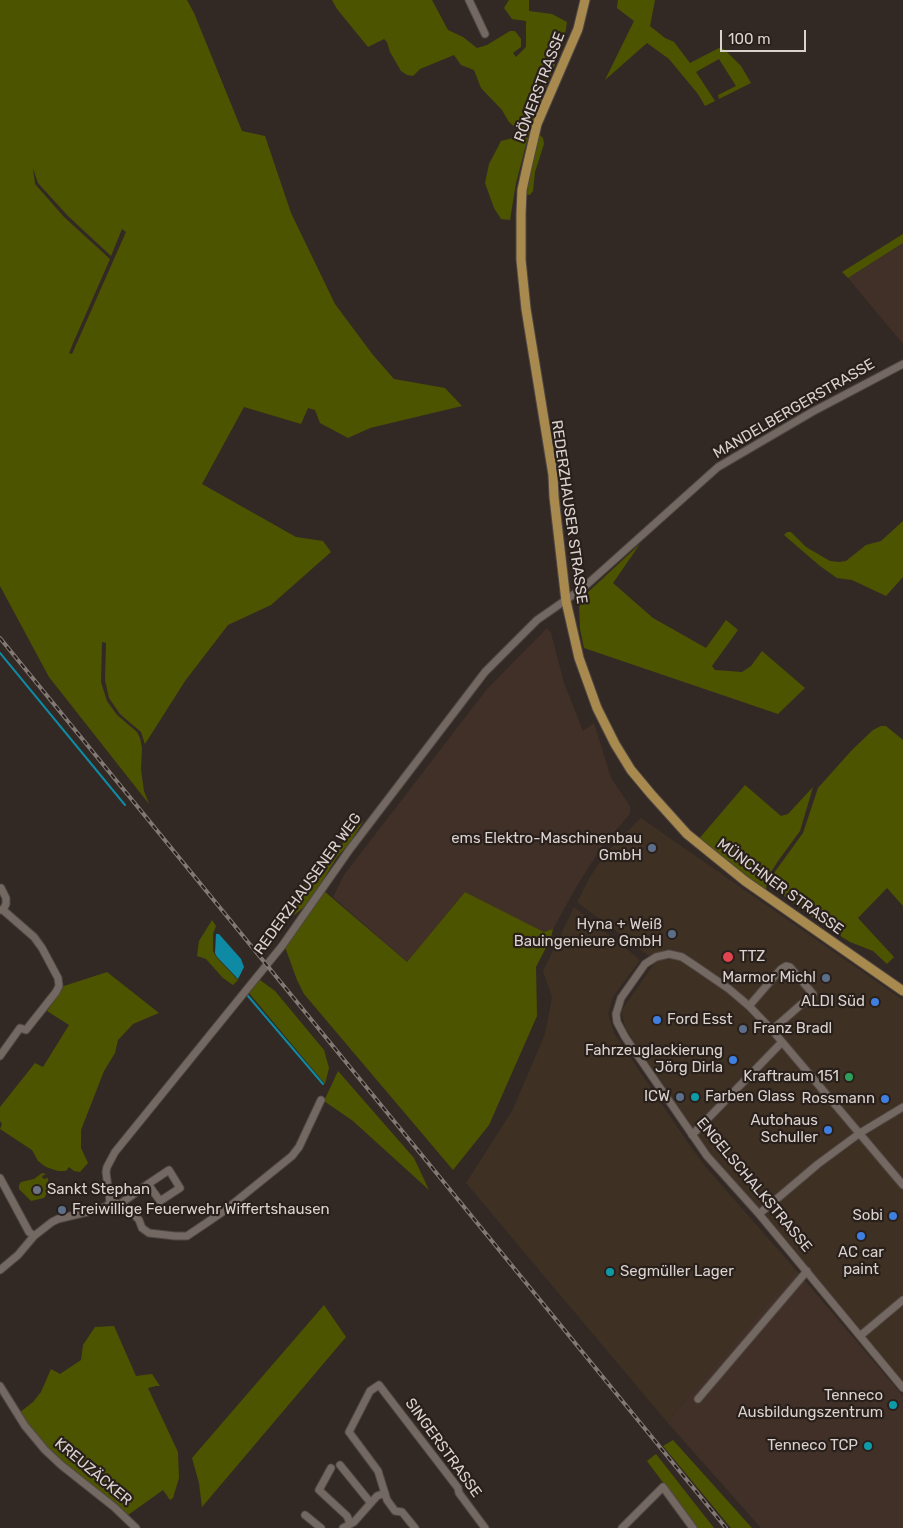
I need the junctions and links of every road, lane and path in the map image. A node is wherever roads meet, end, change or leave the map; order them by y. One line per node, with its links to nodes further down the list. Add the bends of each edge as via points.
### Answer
1 (469, 0): 3 (street)
2 (585, 0): 4 (main road, RÖMERSTRASSE, via 578,29 537,124)
3 (485, 34)
4 (520, 214): 6 (main road, REDERZHAUSER STRASSE, via 526,309 552,476)
5 (903, 364): 6 (street, MANDELBERGERSTRASSE, via 718,467)
6 (566, 601): 7 (main road, REDERZHAUSER STRASSE, via 579,658 597,708 615,744); 22 (street, REDERZHAUSENER WEG, via 537,620 484,672 350,849 282,946 115,1152 106,1172)
7 (651, 794): 10 (main road, MÜNCHNER STRASSE, via 687,834 716,859)
8 (1, 888): 9 (street, via 6,904)
9 (1, 910): 14 (street, via 34,937 58,978 59,986 26,1030 20,1028)
10 (903, 992)
11 (749, 1006): 12 (street); 12 (street, via 781,969 790,967 813,994); 18 (street, ENGELSCHALKSTRASSE, via 682,957 669,954 650,960 621,998 617,1022)
12 (772, 1030): 13 (street)
13 (782, 1042): 17 (street); 18 (street)
14 (0, 1056)
15 (321, 1100): 23 (street, via 292,1156 226,1210 187,1236 149,1233)
16 (903, 1107): 17 (street)
17 (860, 1133): 21 (street); 24 (street)
18 (692, 1135): 24 (street, ENGELSCHALKSTRASSE)
19 (0, 1178): 25 (street)
20 (148, 1184): 20 (street, via 168,1170 180,1188 160,1201); 23 (street)
21 (903, 1184)
22 (110, 1202): 23 (street); 25 (street, via 100,1209 58,1219)
23 (120, 1204)
24 (759, 1214): 27 (street, ENGELSCHALKSTRASSE)
25 (34, 1236): 26 (street)
26 (0, 1270)
27 (807, 1270): 29 (street, ENGELSCHALKSTRASSE); 32 (street)
28 (903, 1300): 29 (street)
29 (860, 1336): 31 (street, ENGELSCHALKSTRASSE)
30 (0, 1386): 40 (street, KREUZÄCKER, via 25,1426 45,1450)
31 (903, 1388)
32 (698, 1399)
33 (340, 1464): 36 (street)
34 (331, 1468): 38 (street, via 319,1490 347,1516)
35 (384, 1493): 36 (street); 39 (street, via 395,1511 402,1512); 43 (street, SINGERSTRASSE, via 378,1470 349,1432 370,1391 380,1385)
36 (370, 1502): 38 (street)
37 (305, 1515): 41 (street)
38 (350, 1523): 42 (street)
39 (412, 1527)
40 (136, 1528)
41 (321, 1528)
42 (343, 1528)
43 (485, 1528)
44 (622, 1528): 45 (street, via 662,1487)
45 (693, 1528)

